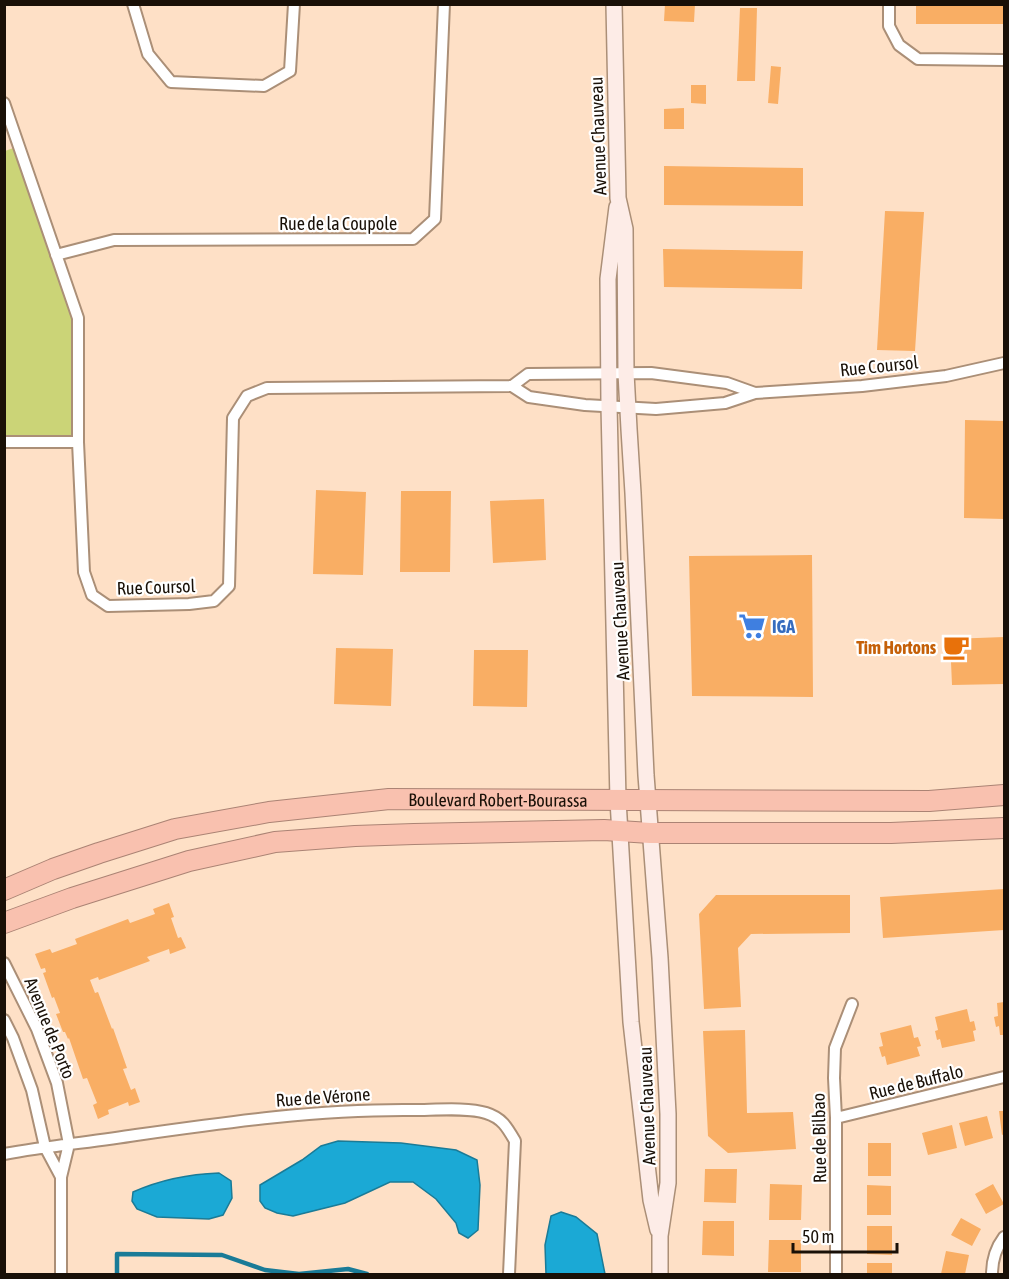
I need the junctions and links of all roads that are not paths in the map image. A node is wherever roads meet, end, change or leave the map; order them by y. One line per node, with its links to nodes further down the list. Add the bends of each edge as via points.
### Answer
1 (133, 4): 2 (street, via 148,54 171,82 264,86 290,71)
2 (294, 4)
3 (444, 4): 9 (street, Rue de la Coupole, via 435,219 413,239 114,240)
4 (614, 4): 8 (main road, Avenue Chauveau)
5 (889, 4): 6 (street, via 889,26 899,45 918,59)
6 (1005, 60)
7 (4, 103): 9 (street, Rue Coursol)
8 (618, 198): 11 (main road, Avenue Chauveau, via 626,229); 12 (main road, Avenue Chauveau, via 608,279)
9 (56, 255): 18 (street, Rue Coursol, via 78,318)
10 (1005, 363): 14 (street, Rue Coursol, via 939,377)
11 (626, 372): 12 (street, Rue Coursol); 14 (street, Rue Coursol, via 727,383); 16 (main road, Avenue Chauveau)
12 (609, 373): 13 (street, Rue Coursol, via 528,374); 15 (main road, Avenue Chauveau)
13 (512, 386): 15 (street, Rue Coursol, via 529,397); 18 (street, Rue Coursol, via 267,388 247,396 233,418 229,586 213,601 108,606 92,595 84,572)
14 (755, 393): 16 (street, Rue Coursol, via 724,403 656,409)
15 (609, 406): 16 (street, Rue Coursol); 20 (main road, Avenue Chauveau)
16 (628, 407): 21 (main road, Avenue Chauveau)
17 (4, 442): 18 (street)
18 (78, 442)
19 (1005, 795): 21 (highway, Boulevard Robert-Bourassa, via 929,801)
20 (618, 800): 21 (highway, Boulevard Robert-Bourassa); 23 (main road, Avenue Chauveau); 25 (highway, Boulevard Robert-Bourassa, via 389,799 269,812 175,829 53,869)
21 (648, 800): 24 (main road, Avenue Chauveau)
22 (1005, 828): 24 (highway, Boulevard Robert-Bourassa, via 891,833)
23 (619, 832): 24 (highway, Boulevard Robert-Bourassa); 26 (highway, Boulevard Robert-Bourassa, via 355,836 275,843 189,861); 36 (main road, Avenue Chauveau, via 631,1022 651,1200)
24 (650, 833): 36 (main road, Avenue Chauveau, via 668,1114 668,1183)
25 (4, 890)
26 (4, 923)
27 (4, 963): 32 (street, Avenue de Porto, via 37,1029 57,1083)
28 (852, 1004): 31 (street, Rue de Bilbao, via 835,1047)
29 (4, 1020): 33 (street, Avenue de Porto, via 32,1090)
30 (1005, 1077): 31 (street, Rue de Buffalo)
31 (836, 1118): 41 (street, Rue de Bilbao)
32 (69, 1144): 33 (street, Rue de Vérone); 35 (street, Avenue de Porto); 39 (street, Rue de Vérone, via 232,1121 368,1109 486,1113 505,1123 515,1141)
33 (45, 1147): 34 (street, Rue de Vérone); 35 (street, Avenue de Porto)
34 (4, 1154)
35 (61, 1177): 38 (street, Avenue de Porto)
36 (660, 1236): 40 (main road, Avenue Chauveau)
37 (1005, 1237): 42 (street, via 992,1262)
38 (62, 1275)
39 (509, 1275)
40 (660, 1275)
41 (836, 1275)
42 (992, 1275)

